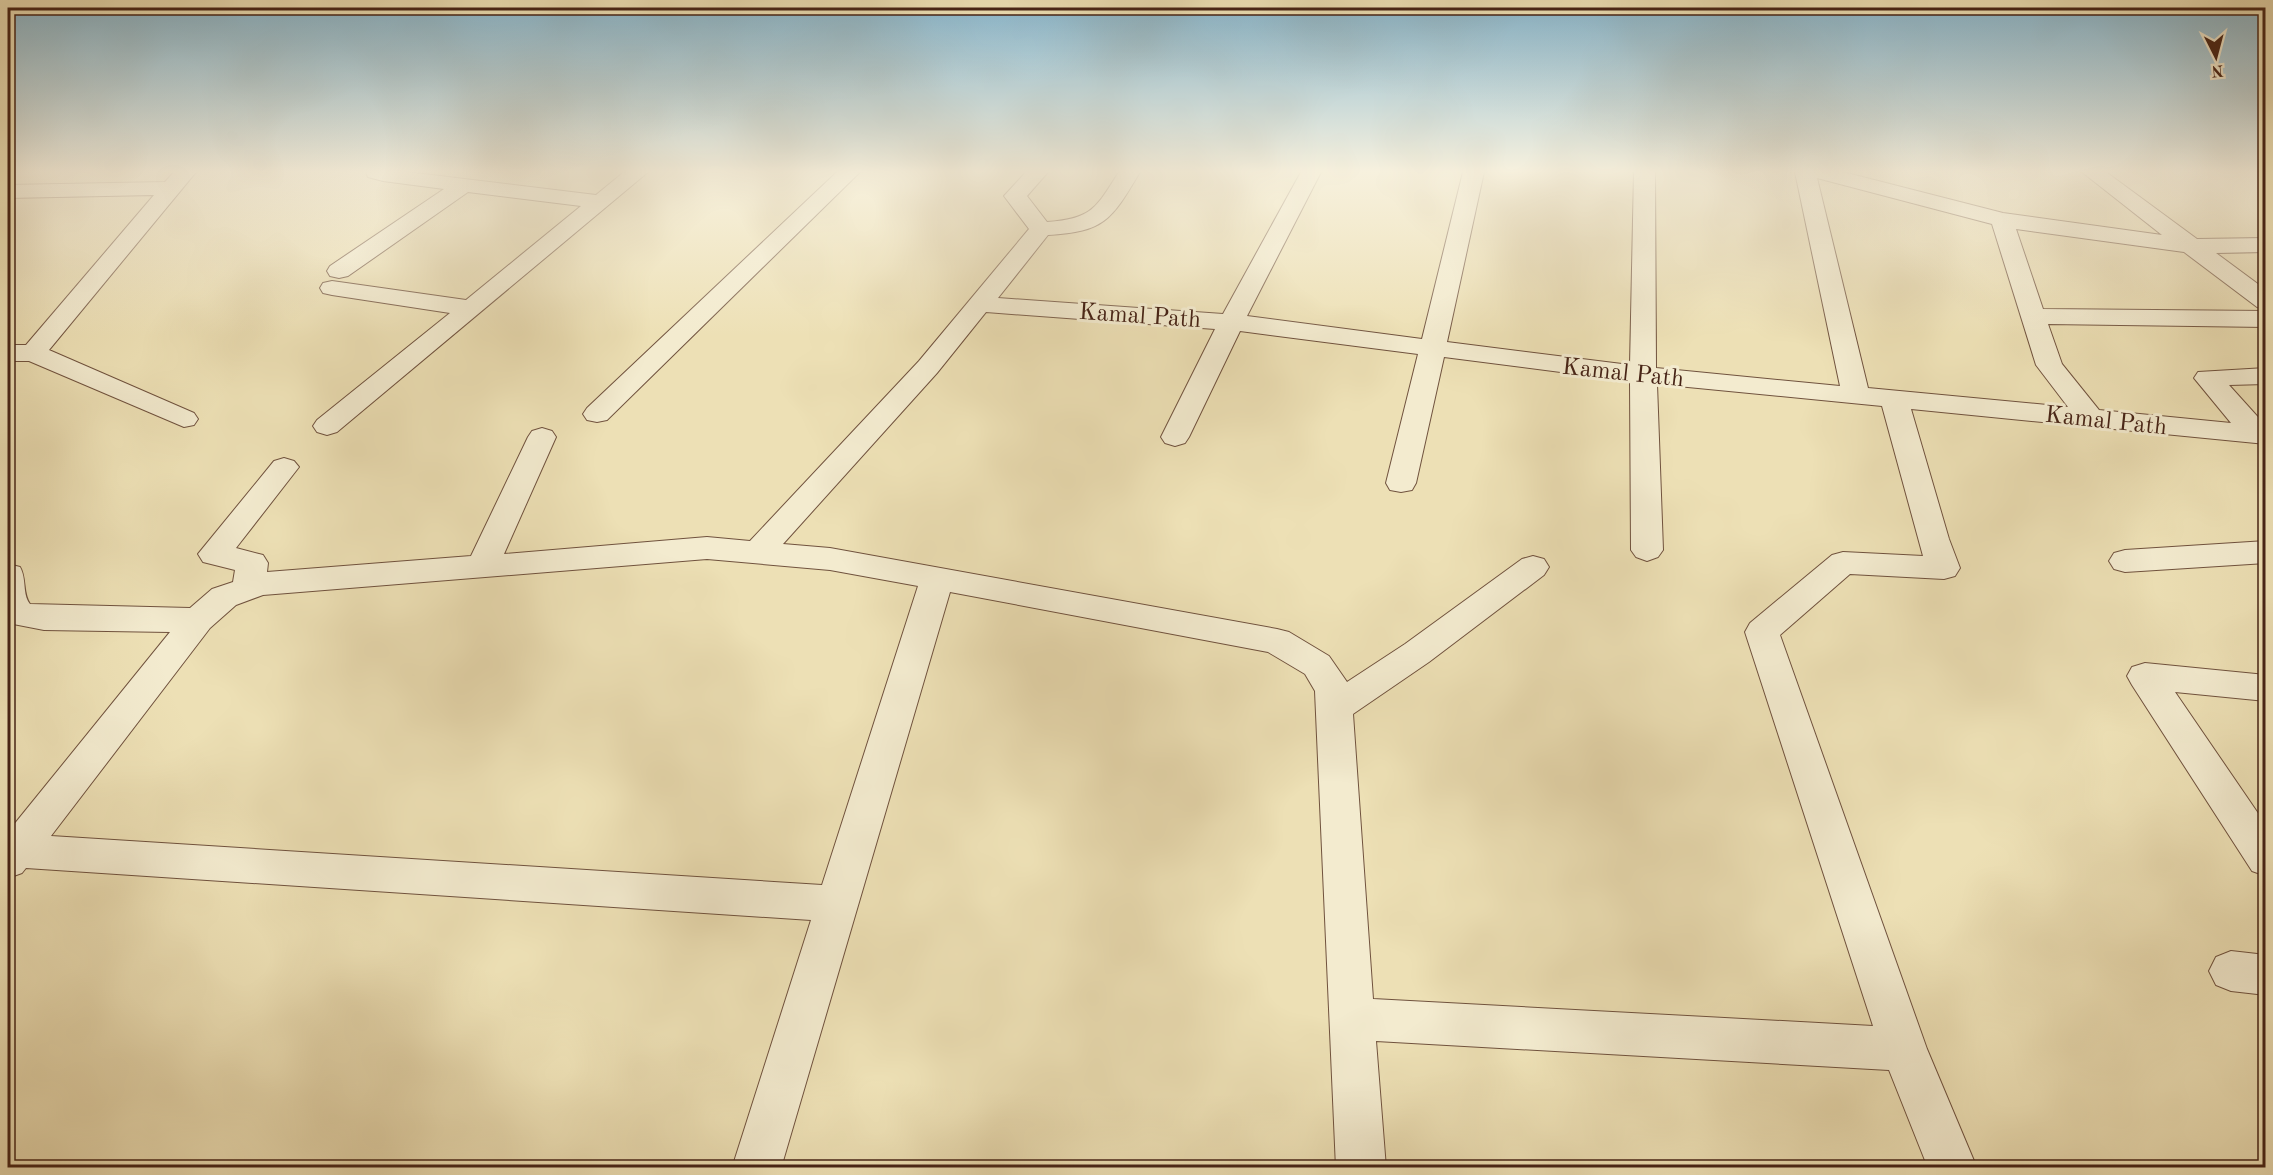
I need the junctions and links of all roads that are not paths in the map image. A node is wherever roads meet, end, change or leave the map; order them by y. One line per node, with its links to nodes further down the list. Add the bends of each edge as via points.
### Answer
1 (135, 227): 23 (street)
2 (406, 227): 18 (street, via 335,279)
3 (570, 227): 18 (street)
4 (792, 227): 28 (street)
5 (1075, 227): 13 (street)
6 (1282, 227): 21 (street)
7 (1461, 227): 22 (street)
8 (1644, 227): 24 (street)
9 (1818, 227): 26 (street)
10 (2004, 227): 19 (street)
11 (2052, 227): 15 (street)
12 (2167, 227): 15 (street)
13 (1041, 229): 17 (street)
14 (2265, 245): 15 (street)
15 (2193, 246): 16 (street)
16 (2265, 302)
17 (981, 304): 21 (street, Kamal Path); 39 (street, via 928,368)
18 (470, 308): 31 (street)
19 (2033, 316): 20 (street); 30 (street, via 2049,365)
20 (2265, 320)
21 (1231, 322): 22 (street, Kamal Path); 34 (street)
22 (1432, 347): 24 (street, Kamal Path); 36 (street)
23 (20, 353): 29 (street)
24 (1643, 375): 26 (street, Kamal Path); 37 (street)
25 (2265, 376): 32 (street, via 2208,378)
26 (1856, 394): 27 (street, Kamal Path)
27 (1894, 400): 30 (street, Kamal Path); 53 (street, via 1944,568 1843,563 1762,632)
28 (597, 414)
29 (184, 419)
30 (2091, 419): 32 (street, Kamal Path)
31 (327, 426)
32 (2261, 435)
33 (542, 437): 41 (street)
34 (1175, 437)
35 (284, 467): 45 (street, via 214,554 252,563)
36 (1401, 483)
37 (1647, 550)
38 (2265, 552): 40 (street)
39 (757, 553): 41 (street, via 707,548); 44 (street, via 830,559)
40 (2125, 561)
41 (482, 566): 45 (street, via 260,584)
42 (1533, 567): 48 (street)
43 (8, 575): 46 (street, via 10,603 20,615)
44 (937, 579): 48 (street, via 1277,641 1317,665 1334,690); 51 (street)
45 (248, 589): 46 (street, via 224,597)
46 (198, 620): 49 (street)
47 (2265, 688): 50 (street, via 2145,676)
48 (1335, 708): 52 (street)
49 (12, 856): 51 (street)
50 (2265, 860)
51 (837, 904): 54 (street)
52 (1353, 1019): 53 (street); 55 (street)
53 (1905, 1050): 56 (street)
54 (756, 1167)
55 (1360, 1167)
56 (1953, 1167)

